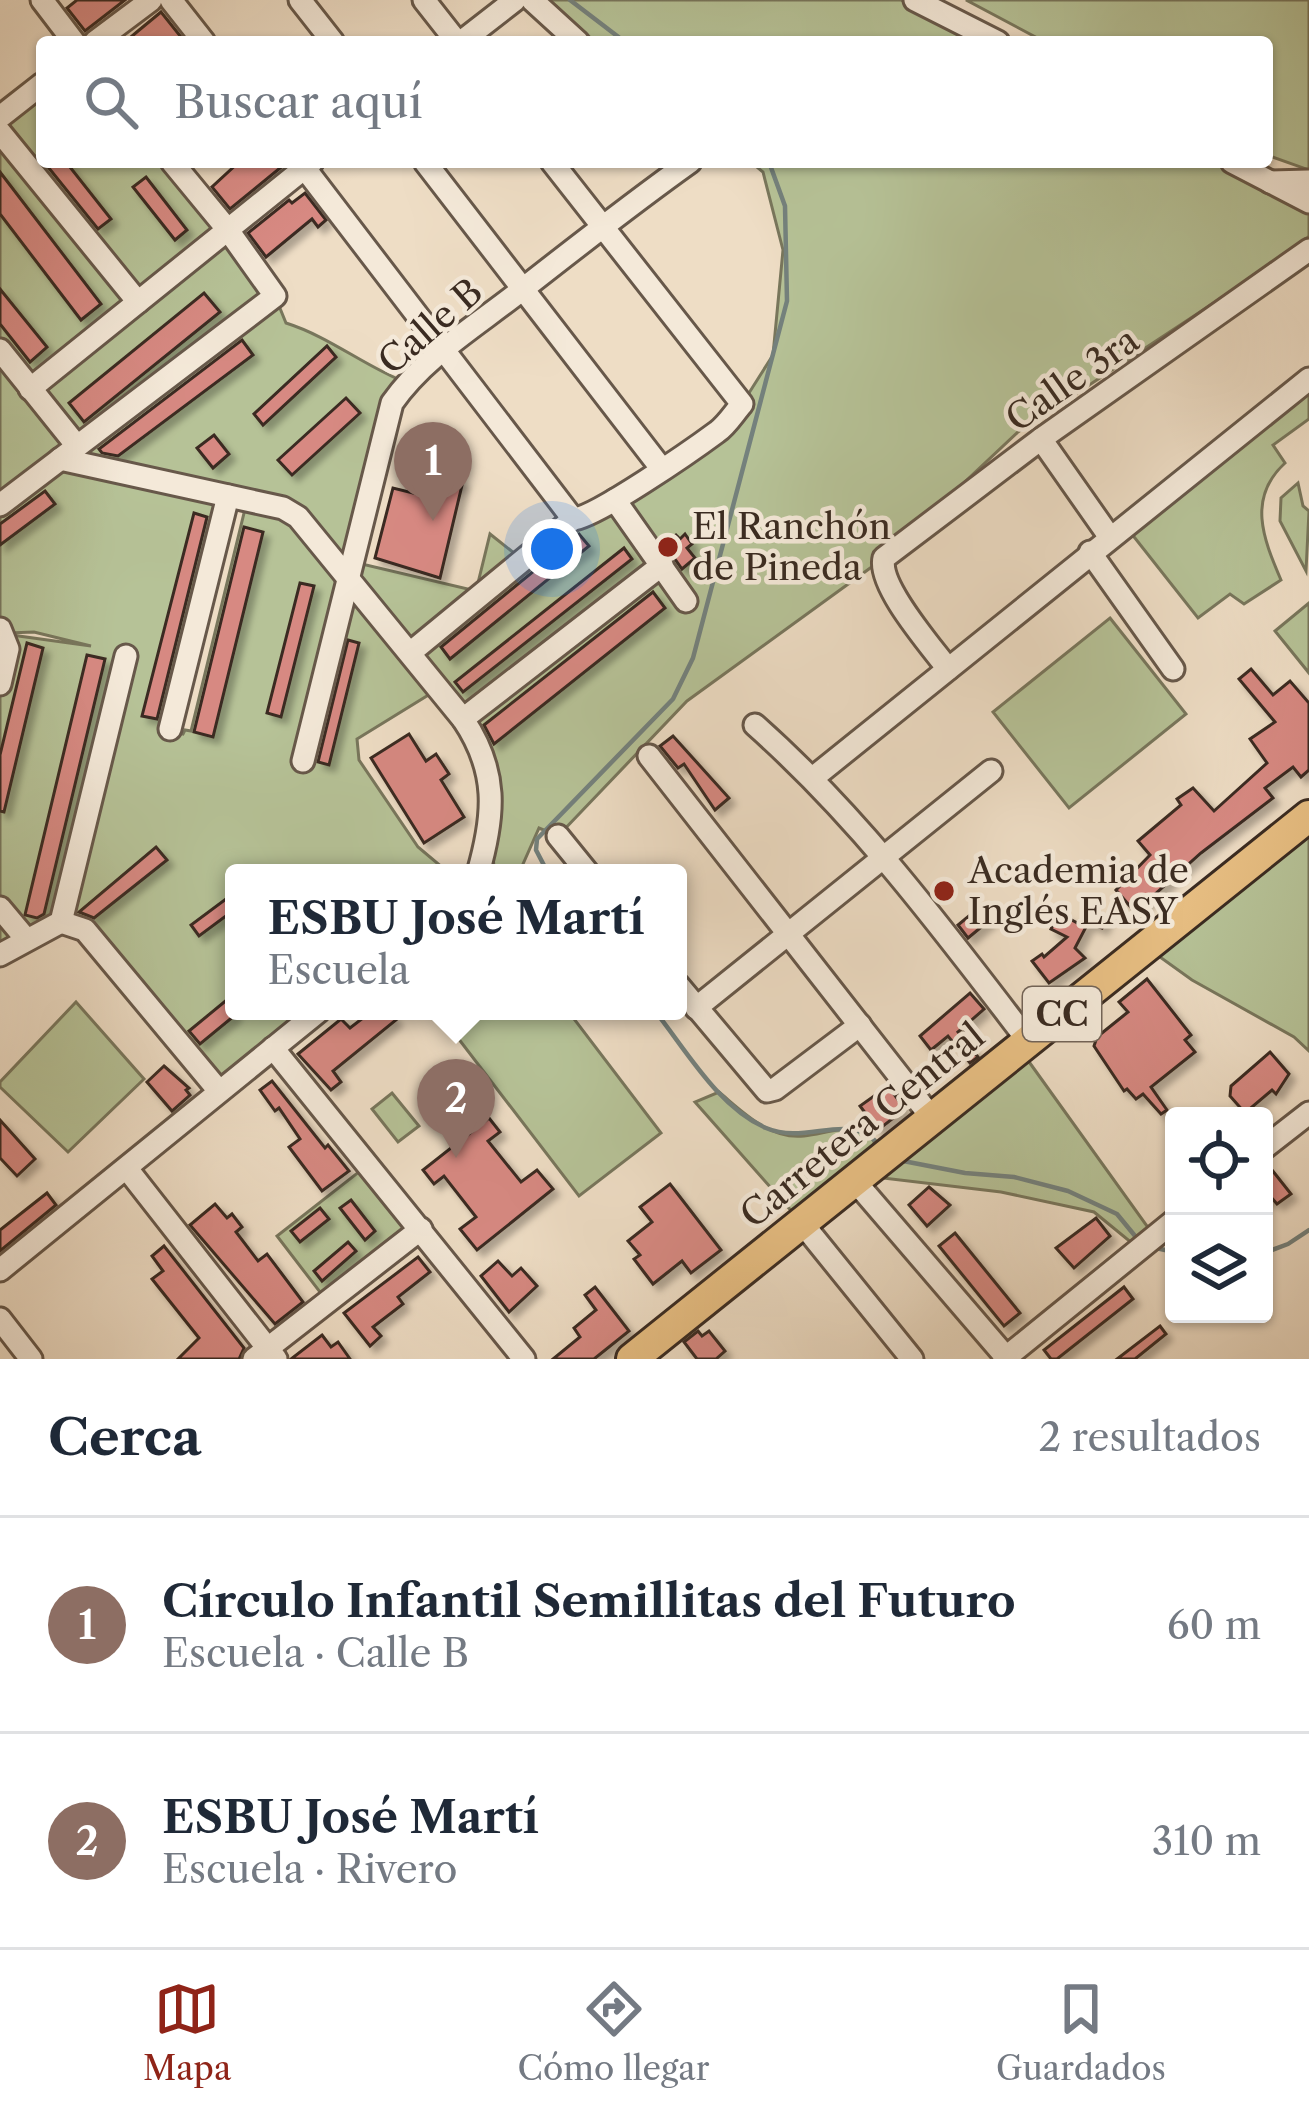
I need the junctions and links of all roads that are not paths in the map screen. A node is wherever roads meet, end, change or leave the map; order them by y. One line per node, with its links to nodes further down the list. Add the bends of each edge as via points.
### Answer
1 (43, 0): 9 (street)
2 (151, 0): 10 (street)
3 (171, 0): 11 (street)
4 (300, 0): 12 (street)
5 (424, 0): 13 (street)
6 (514, 0): 14 (street)
7 (532, 0): 15 (street)
8 (915, 0): 16 (street)
9 (70, 36)
10 (103, 36)
11 (199, 36)
12 (328, 36)
13 (454, 36)
14 (467, 36)
15 (571, 36)
16 (986, 36)
17 (36, 89): 18 (street)
18 (0, 117)
19 (0, 132): 34 (street)
20 (177, 168): 31 (street)
21 (300, 168): 31 (street)
22 (308, 168): 36 (street)
23 (429, 168): 33 (street)
24 (557, 168): 30 (street)
25 (681, 168): 30 (street, Calle B)
26 (1243, 168): 28 (street)
27 (1309, 181): 28 (street)
28 (1270, 182): 29 (street)
29 (1309, 202)
30 (602, 224): 33 (street, Calle B); 41 (street, via 742,404 722,429)
31 (228, 230): 34 (street); 40 (street, via 275,296)
32 (1309, 250): 39 (street, Calle 3ra)
33 (521, 291): 36 (street, Calle B); 41 (street)
34 (138, 302): 38 (street)
35 (0, 350): 38 (street)
36 (442, 352): 45 (street); 49 (street, Calle B, via 392,403)
37 (1309, 379): 46 (street)
38 (30, 389): 40 (street)
39 (1041, 440): 46 (street); 54 (street, Calle 3ra, via 884,558 889,586)
40 (68, 452): 42 (street); 44 (street)
41 (661, 468): 43 (street)
42 (228, 496): 49 (street, via 298,517); 59 (street)
43 (615, 500): 45 (street); 48 (street)
44 (0, 505)
45 (573, 519): 52 (street)
46 (1109, 536): 47 (street)
47 (1090, 552): 54 (street); 55 (street)
48 (662, 565): 50 (street); 57 (street)
49 (348, 573): 52 (street); 61 (street, Calle B)
50 (686, 601)
51 (0, 628): 56 (street, via 8,649)
52 (410, 653): 57 (street)
53 (126, 656): 70 (street)
54 (948, 669): 63 (street)
55 (1172, 669)
56 (0, 684)
57 (463, 719): 67 (street, via 490,774)
58 (755, 725): 63 (street)
59 (170, 729)
60 (649, 756): 71 (street)
61 (303, 761)
62 (991, 771): 66 (street)
63 (814, 777): 66 (street)
64 (1309, 816): 79 (highway, Carretera Central / CC)
65 (558, 836): 68 (street)
66 (886, 856): 71 (street); 79 (street)
67 (480, 864)
68 (581, 864)
69 (4, 914): 72 (street); 73 (street)
70 (61, 922): 72 (street); 81 (street, via 85,930)
71 (786, 933): 76 (street); 78 (street)
72 (26, 939): 74 (street)
73 (0, 944)
74 (0, 955)
75 (687, 996): 76 (street)
76 (696, 1008): 78 (street, via 767,1090)
77 (308, 1020): 80 (street)
78 (860, 1025): 83 (street)
79 (1029, 1042): 83 (highway, Carretera Central / CC)
80 (273, 1048): 81 (street); 89 (street)
81 (219, 1091): 85 (street)
82 (1309, 1113): 84 (street)
83 (932, 1118): 86 (highway, Carretera Central / CC)
84 (1273, 1141)
85 (128, 1169): 90 (street); 93 (street)
86 (854, 1180): 87 (highway, Carretera Central / CC); 94 (street)
87 (802, 1223): 92 (highway, Carretera Central / CC); 97 (street)
88 (1165, 1228): 94 (street)
89 (421, 1229): 93 (street); 96 (street)
90 (0, 1270)
91 (0, 1319): 95 (street)
92 (651, 1353)
93 (266, 1355)
94 (1005, 1358)
95 (31, 1359)
96 (524, 1359)
97 (912, 1359)

